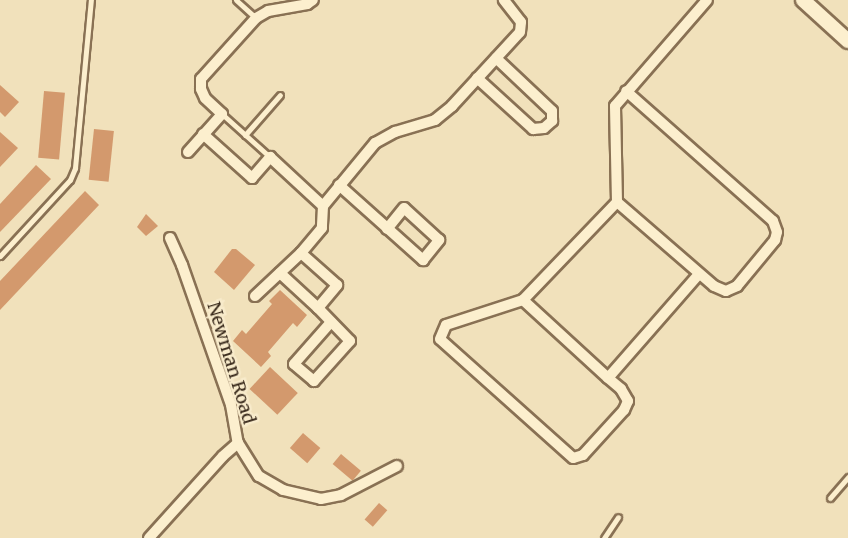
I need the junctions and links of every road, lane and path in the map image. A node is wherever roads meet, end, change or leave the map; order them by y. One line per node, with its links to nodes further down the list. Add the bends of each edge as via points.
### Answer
1 (91, 0): 24 (lane, via 81,113 70,180)
2 (236, 0): 7 (lane)
3 (313, 0): 7 (street, via 268,11)
4 (504, 0): 9 (street, via 521,22 520,32)
5 (707, 0): 11 (street)
6 (803, 0): 8 (street)
7 (256, 18): 13 (street, via 201,79 205,98)
8 (848, 40)
9 (496, 58): 10 (street); 10 (street, via 552,111 552,121 533,129)
10 (477, 78): 18 (street, via 435,120 375,142)
11 (626, 91): 19 (street, via 615,106); 26 (street, via 773,221 775,240 737,286 726,291)
12 (280, 95): 15 (lane)
13 (222, 114): 14 (street); 15 (lane)
14 (203, 134): 16 (street); 17 (street, via 252,178)
15 (245, 135): 17 (lane)
16 (188, 152)
17 (270, 157): 20 (street)
18 (339, 185): 20 (street); 21 (street)
19 (617, 202): 26 (street); 28 (street)
20 (323, 206): 23 (street, via 322,228)
21 (387, 228): 21 (street, via 423,260 439,240 404,208)
22 (170, 238): 32 (street, Newman Road, via 231,405)
23 (302, 253): 25 (street); 29 (street, via 338,285)
24 (0, 256)
25 (280, 273): 27 (street); 29 (street)
26 (699, 274): 31 (street)
27 (255, 296)
28 (523, 300): 31 (street); 31 (street, via 446,325 440,339 573,458 583,455 628,401)
29 (318, 308): 30 (street)
30 (331, 322): 30 (street, via 350,341 314,381 294,364)
31 (608, 378)
32 (238, 443): 33 (street, via 266,482 301,496 321,499 341,495); 37 (street, Newman Road)
33 (397, 466)
34 (848, 477): 35 (lane)
35 (830, 498)
36 (618, 518): 38 (lane)
37 (149, 538)
38 (604, 538)

